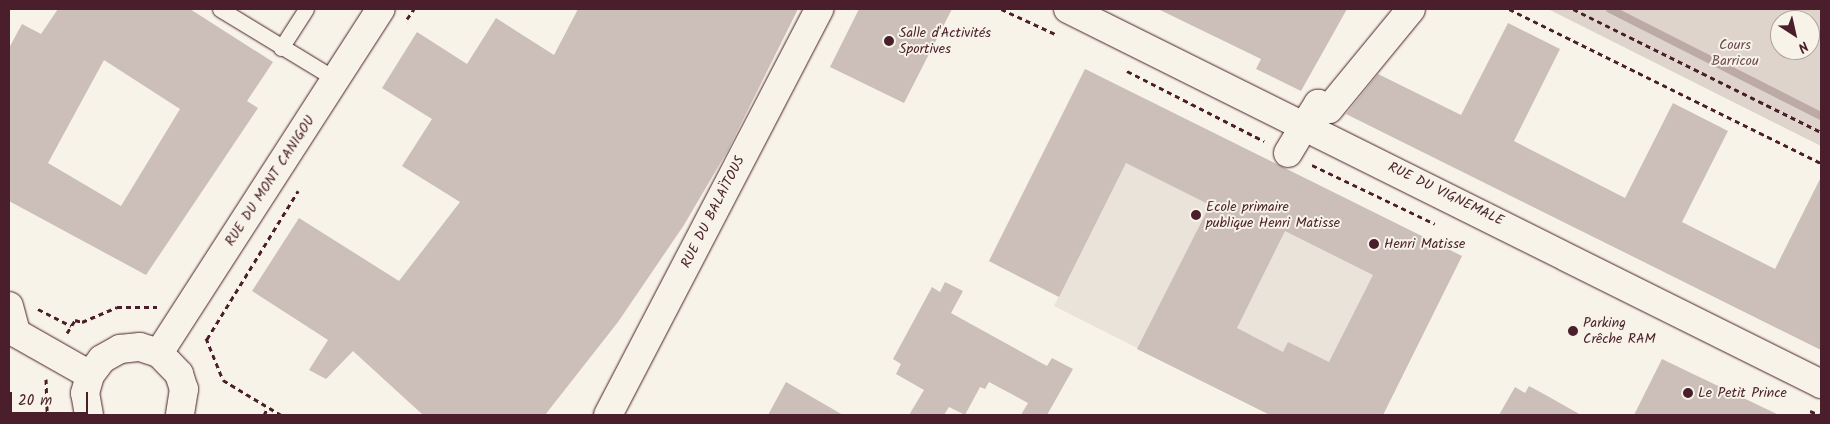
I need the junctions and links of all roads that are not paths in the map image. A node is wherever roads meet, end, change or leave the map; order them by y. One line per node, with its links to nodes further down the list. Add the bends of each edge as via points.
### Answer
1 (306, 9): 7 (lane)
2 (381, 9): 8 (street, RUE DU MONT CANIGOU)
3 (819, 9): 17 (street, RUE DU BALAÏTOUS)
4 (1068, 9): 14 (street, RUE DU VIGNEMALE)
5 (1411, 9): 9 (street, via 1329,109 1318,104)
6 (230, 11): 7 (lane)
7 (281, 48): 8 (lane)
8 (335, 79): 12 (street, RUE DU MONT CANIGOU)
9 (1298, 136)
10 (19, 305): 11 (street)
11 (12, 331): 13 (street)
12 (158, 353): 13 (street, via 140,347 120,349 102,359); 16 (street, via 179,374 184,389)
13 (90, 375): 15 (street, via 85,393)
14 (1821, 384)
15 (89, 415)
16 (180, 415)
17 (608, 415)

